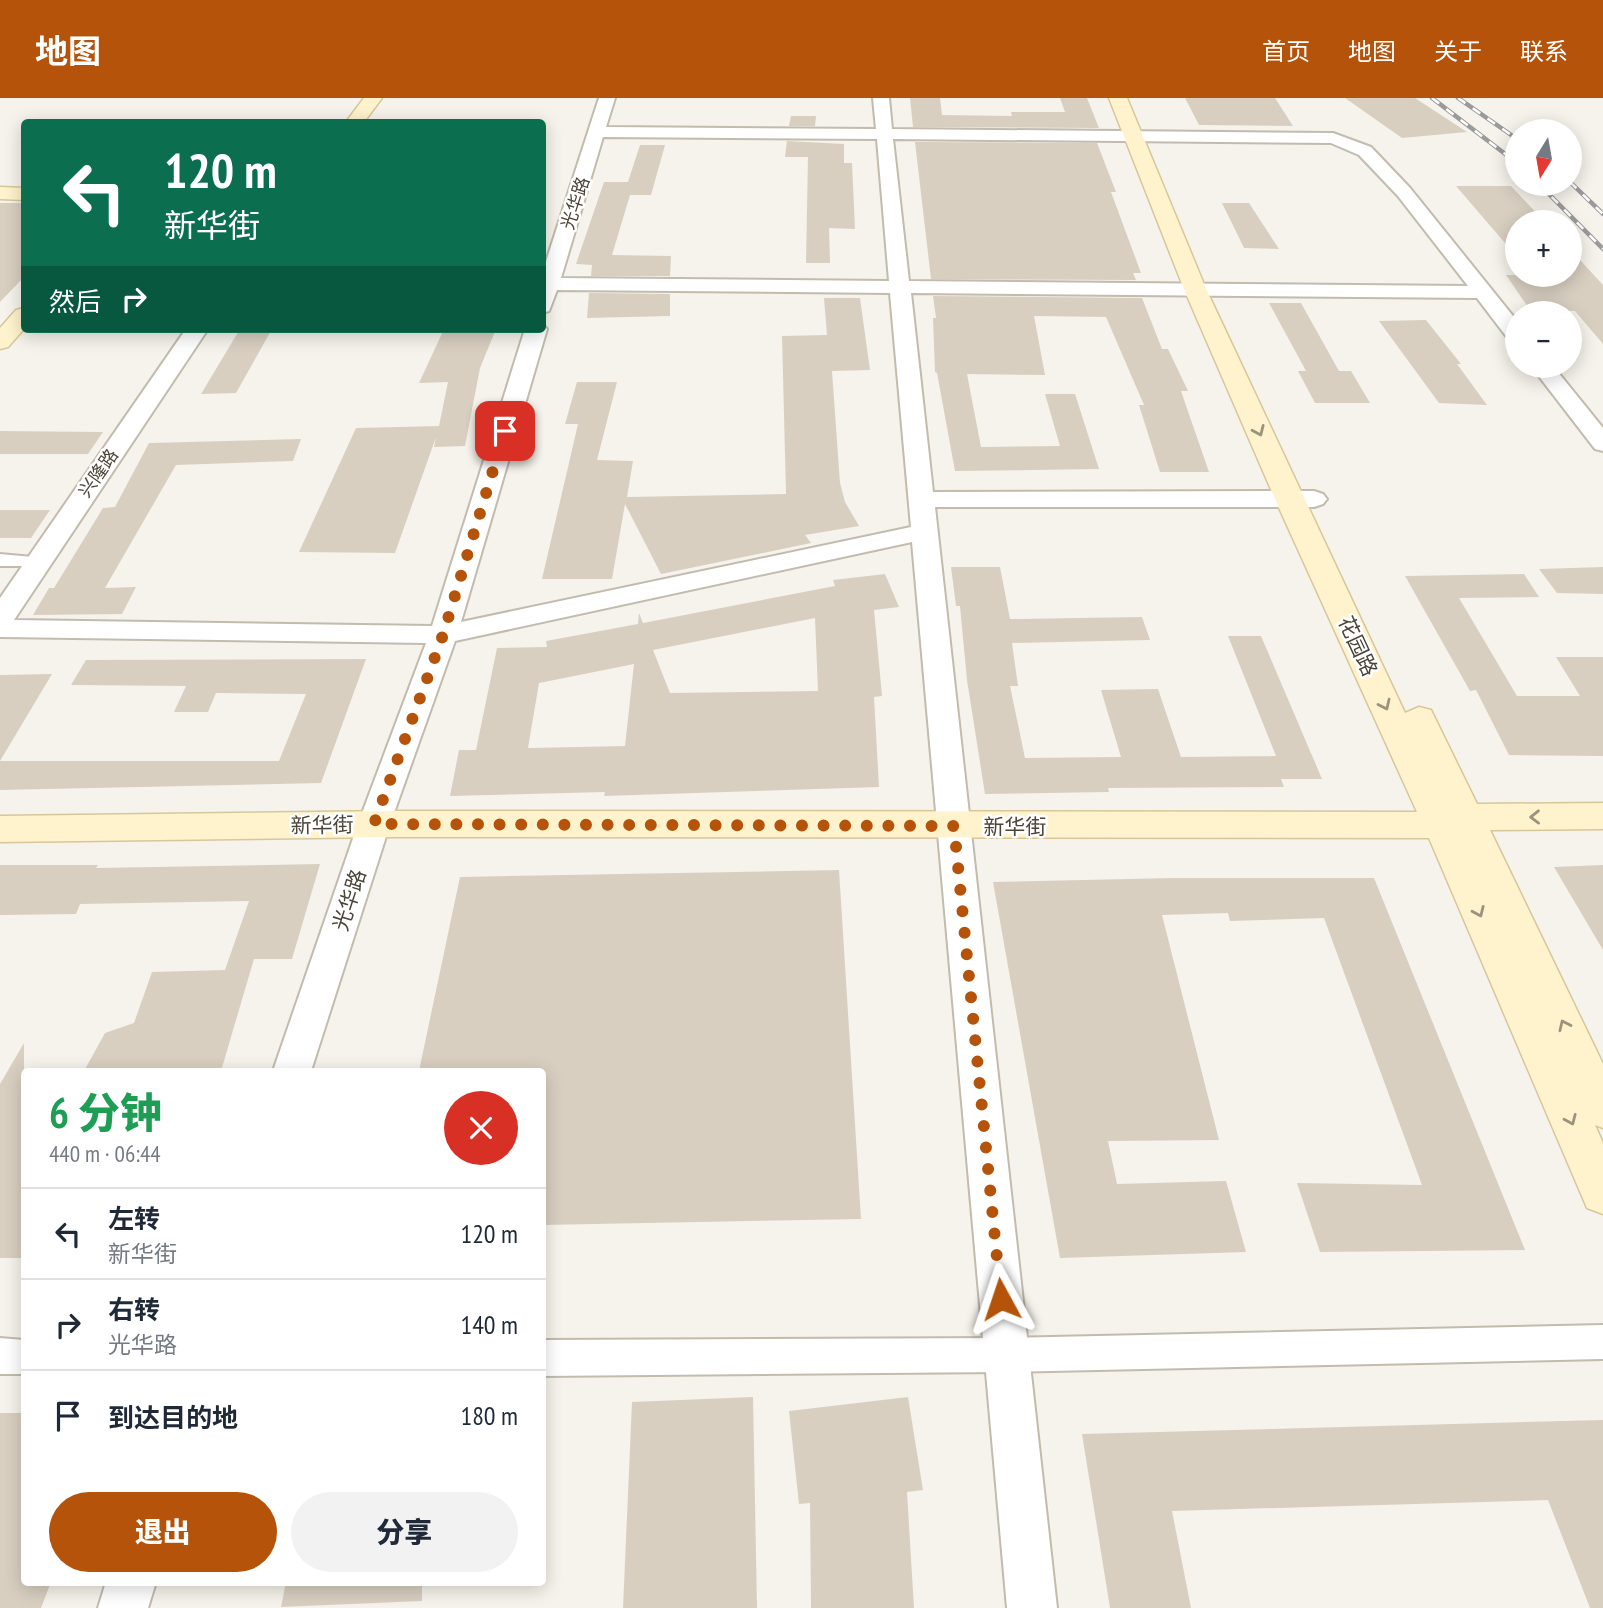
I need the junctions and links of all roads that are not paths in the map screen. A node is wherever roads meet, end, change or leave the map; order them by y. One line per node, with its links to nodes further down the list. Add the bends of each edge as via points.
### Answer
1 (373, 98): 6 (main road)
2 (607, 98): 7 (street, 光华路)
3 (881, 98): 8 (street)
4 (1118, 98): 9 (main road, 花园路)
5 (1132, 98): 9 (main road, 花园路)
6 (357, 119)
7 (598, 132): 8 (street); 12 (street, 光华路)
8 (883, 135): 9 (street); 13 (street)
9 (1141, 136): 14 (main road, 花园路); 15 (street, via 1316,136 1349,142 1365,151 1404,192)
10 (0, 193): 11 (main road)
11 (21, 194)
12 (549, 284): 13 (street); 16 (street, 光华路)
13 (900, 287): 14 (street); 25 (street)
14 (1206, 289): 15 (street); 24 (main road, 花园路)
15 (1484, 292): 18 (street)
16 (546, 294)
17 (21, 318): 21 (main road)
18 (1505, 319)
19 (194, 333): 27 (street, 兴隆路)
20 (535, 333): 30 (street, 光华路)
21 (0, 342)
22 (1551, 378): 23 (street)
23 (1603, 444)
24 (1302, 499): 25 (street); 34 (main road, 花园路)
25 (924, 516): 30 (street); 33 (street)
26 (0, 560): 27 (street)
27 (37, 562): 28 (street, 兴隆路)
28 (0, 620)
29 (0, 628): 30 (street)
30 (443, 635): 32 (street, 光华路)
31 (1603, 816): 34 (main road, 新华街, one-way to 34)
32 (374, 824): 33 (main road, 新华街); 35 (main road, 新华街); 37 (street, 光华路)
33 (954, 826): 34 (main road, 新华街); 41 (street)
34 (1462, 828): 36 (main road, 新华街); 38 (main road, 花园路, one-way to 34); 39 (main road, 花园路, one-way to 39)
35 (0, 829)
36 (1603, 840)
37 (293, 1068)
38 (1603, 1109)
39 (1603, 1193)
40 (1603, 1342): 41 (street)
41 (1006, 1355): 44 (street); 47 (street)
42 (0, 1356): 43 (street)
43 (21, 1357)
44 (546, 1358)
45 (130, 1586): 46 (street)
46 (123, 1608)
47 (1032, 1608)

